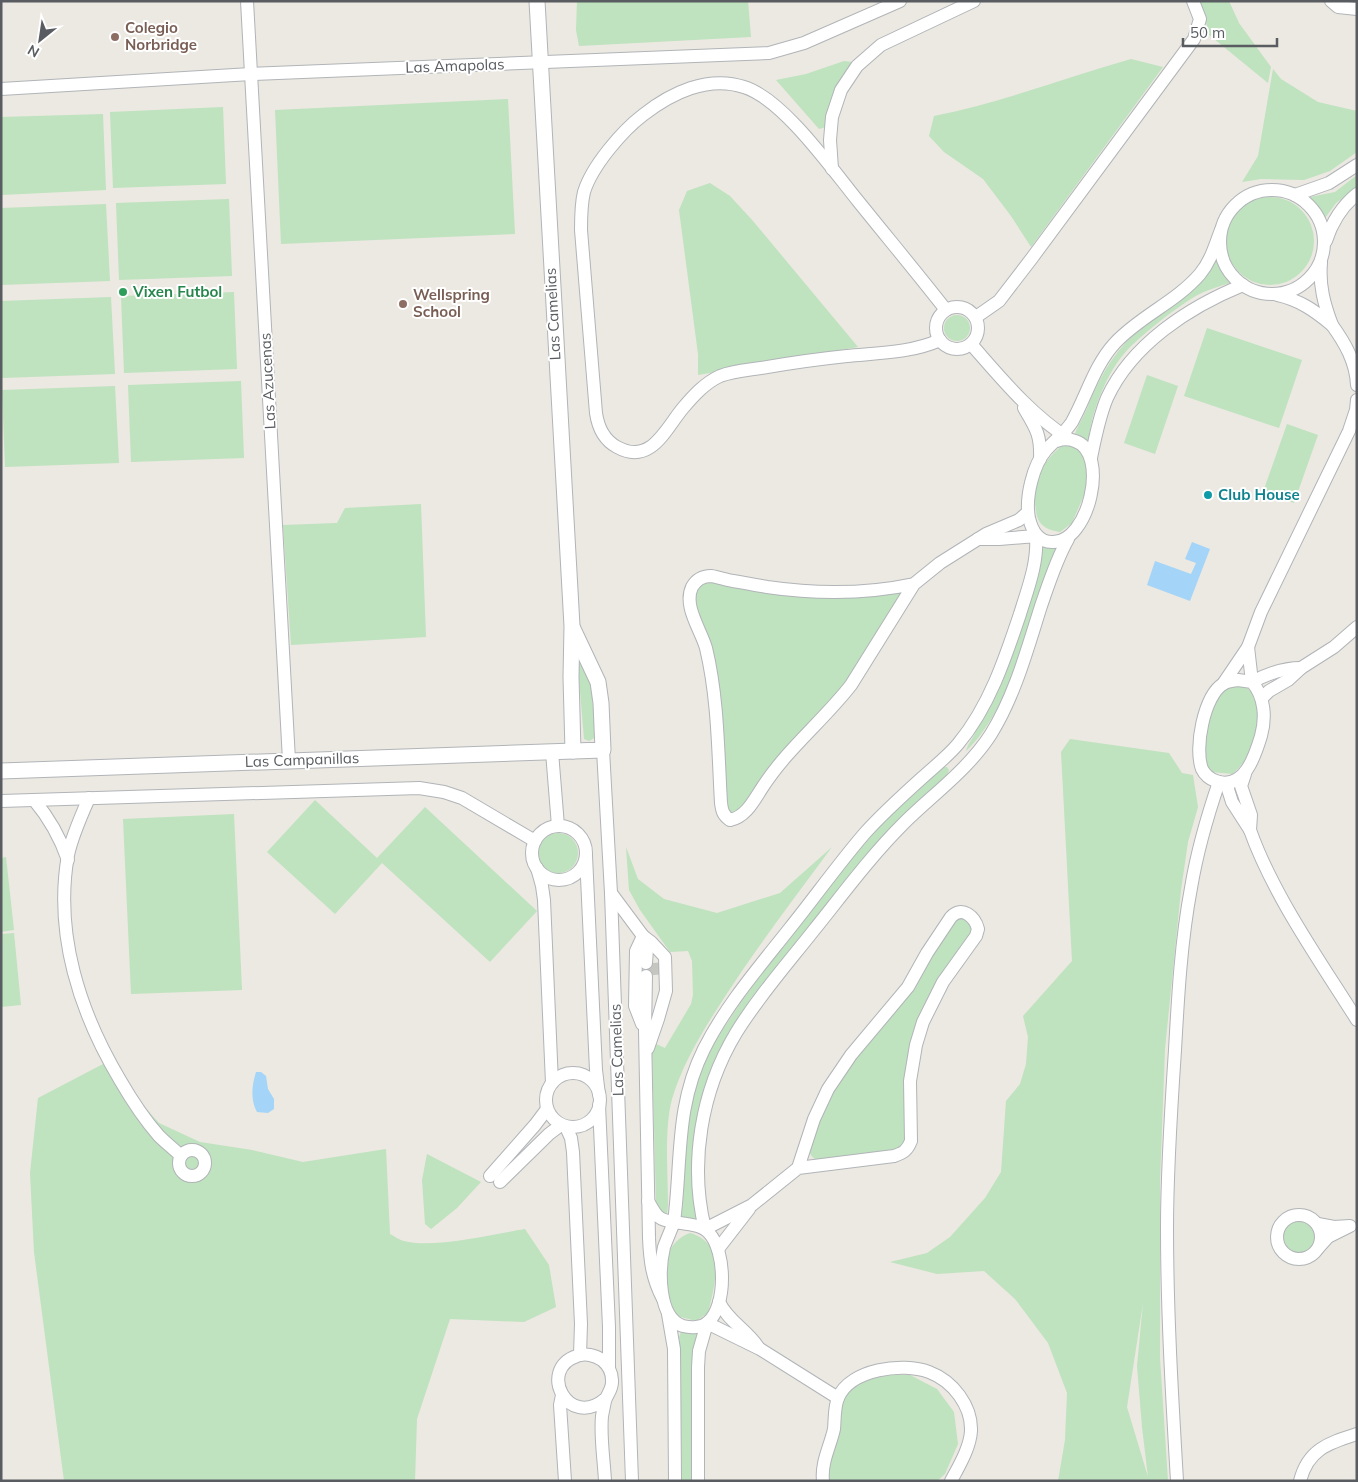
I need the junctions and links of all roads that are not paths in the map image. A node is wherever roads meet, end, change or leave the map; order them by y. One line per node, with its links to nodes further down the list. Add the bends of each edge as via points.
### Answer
1 (247, 1): 9 (street, Las Azucenas)
2 (537, 1): 8 (street, Las Camelias)
3 (900, 1): 8 (street, Las Amapolas, via 779,51)
4 (974, 1): 12 (street, via 881,45 857,66 841,90 832,117)
5 (1193, 1): 21 (street, via 1200,19 1188,48 999,301)
6 (1331, 1): 7 (street, via 1338,6)
7 (1357, 9)
8 (541, 63): 9 (street, Las Amapolas); 36 (street, Las Camelias)
9 (251, 74): 10 (street, Las Amapolas); 47 (street, Las Azucenas)
10 (1, 89)
11 (1357, 165): 14 (street, via 1329,183)
12 (832, 169): 20 (street); 23 (street, via 775,105 755,91 732,84 708,84 667,98 632,123 619,137 584,192 581,211 596,413 601,432 618,448 641,451 660,440 701,388 723,375 824,358 916,349)
13 (1357, 194): 16 (street, via 1338,215)
14 (1295, 195): 15 (street, via 1280,190 1264,190 1249,195 1236,204); 16 (street, via 1318,215)
15 (1221, 230): 18 (street, via 1220,246 1224,261); 28 (street, via 1212,255 1200,274 1128,331 1103,358)
16 (1324, 246): 17 (street)
17 (1321, 261): 19 (street, via 1314,274 1302,285 1288,292); 22 (street, via 1321,287)
18 (1243, 285): 19 (street, via 1257,292); 29 (street, via 1194,310 1144,347 1128,364 1101,414)
19 (1273, 294): 22 (street, via 1302,303)
20 (946, 310): 21 (street, via 963,307); 23 (street, via 936,324)
21 (976, 317): 24 (street, via 979,332)
22 (1332, 325): 25 (street, via 1351,358)
23 (940, 340): 24 (street, via 957,349)
24 (971, 344): 26 (street)
25 (1357, 385)
26 (1017, 395): 28 (street); 30 (street, via 1038,434)
27 (1357, 400): 38 (street, via 1349,431 1261,612)
28 (1063, 438): 29 (street, via 1081,443); 30 (street, via 1045,451)
29 (1091, 458): 34 (street, via 1091,494 1080,523)
30 (1040, 459): 31 (street, via 1033,478)
31 (1028, 512): 32 (street); 33 (street, via 1019,520)
32 (1036, 536): 33 (street); 34 (street, via 1056,543); 46 (street, via 1032,577 1011,640 992,687 967,733)
33 (978, 539): 35 (street)
34 (1068, 539): 48 (street, via 1057,558 1010,698 990,735)
35 (914, 584): 35 (street, via 828,592 770,587 712,576 699,579 694,584 690,607 710,666 725,817 730,820 742,815 785,756 839,700)
36 (572, 626): 43 (street, Las Camelias, via 598,682); 44 (street, Las Camelias)
37 (1357, 627): 39 (street)
38 (1248, 647): 40 (street); 41 (street)
39 (1301, 668): 40 (street, via 1291,668); 42 (street)
40 (1252, 682): 41 (street, via 1238,680); 42 (street)
41 (1223, 684): 51 (street, via 1208,706 1199,749 1207,776)
42 (1262, 698): 50 (street, via 1262,734)
43 (603, 750): 44 (street, Las Campanillas); 61 (street, Las Camelias)
44 (573, 751): 45 (street, Las Campanillas)
45 (552, 752): 47 (street, Las Campanillas); 55 (street)
46 (948, 755): 48 (street); 76 (street, via 864,835 762,963 713,1031 695,1069 682,1114)
47 (289, 760): 49 (street, Las Campanillas)
48 (962, 769): 79 (street, via 903,824 856,877 736,1033 718,1069 704,1113 697,1179)
49 (1, 771)
50 (1245, 774): 51 (street, via 1239,779); 56 (street, via 1241,786 1251,815)
51 (1222, 782): 56 (street); 99 (street, via 1204,828 1190,889 1178,994 1167,1228 1168,1319)
52 (89, 798): 54 (street); 57 (street, via 420,788 462,798); 59 (street)
53 (1, 800): 54 (street)
54 (34, 800): 59 (street, via 59,835)
55 (558, 826): 57 (street, via 540,833); 58 (street, via 576,831 586,847)
56 (1250, 830): 65 (street, via 1275,884)
57 (535, 841): 60 (street, via 532,850)
58 (586, 856): 60 (street, via 584,865 570,878 552,879); 69 (street)
59 (68, 860): 72 (street, via 67,941 77,985 93,1030 130,1097 159,1135)
60 (537, 868): 68 (street, via 544,900)
61 (611, 893): 62 (street); 94 (street, Las Camelias)
62 (645, 943): 63 (street); 66 (street, via 636,951 635,1006); 67 (street, via 651,942 665,957 666,991)
63 (650, 963)
64 (650, 976): 66 (street)
65 (1357, 1020)
66 (645, 1031): 67 (street)
67 (645, 1055): 74 (street)
68 (552, 1083): 69 (street, via 558,1077 583,1076 596,1086); 70 (street, via 545,1100)
69 (599, 1100): 71 (street, via 597,1112 586,1124); 87 (street)
70 (547, 1109): 71 (street, via 551,1117); 71 (street, via 495,1179 549,1134)
71 (564, 1126): 86 (street, via 571,1138 573,1152)
72 (182, 1156)
73 (798, 1168): 73 (street, via 894,1156 908,1148 912,1130 910,1080 916,1045 923,1022 943,982 976,936 976,922 968,914 954,913 945,924 908,988 836,1076 818,1108); 75 (street)
74 (648, 1201): 76 (street, via 659,1218); 83 (street, via 650,1260 655,1284)
75 (752, 1205): 79 (street); 81 (street)
76 (674, 1222): 79 (street); 83 (street, via 661,1266)
77 (1318, 1224): 78 (street, via 1334,1227); 80 (street, via 1322,1235); 80 (street, via 1305,1215 1290,1217 1283,1221 1277,1235 1281,1250 1293,1259 1308,1258)
78 (1353, 1225): 80 (street, via 1328,1237)
79 (705, 1229): 81 (street)
80 (1319, 1247)
81 (718, 1249): 82 (street, via 722,1269)
82 (719, 1302): 84 (street); 85 (street)
83 (665, 1304): 84 (street, via 672,1320 678,1324 688,1327); 95 (street, via 674,1349)
84 (707, 1324): 85 (street); 96 (street, via 698,1367)
85 (760, 1349): 89 (street)
86 (580, 1355): 87 (street, via 596,1356); 88 (street, via 571,1358 560,1371 558,1380)
87 (609, 1367): 90 (street, via 612,1385)
88 (562, 1395): 90 (street, via 574,1406 585,1408 599,1405); 92 (street)
89 (838, 1398): 97 (street); 98 (street, via 847,1384 858,1376 894,1368 928,1372 949,1384 965,1405 971,1432)
90 (605, 1399): 93 (street, via 602,1427)
91 (1357, 1434): 100 (street, via 1318,1450 1308,1460)
92 (565, 1481)
93 (605, 1481)
94 (632, 1481)
95 (675, 1481)
96 (698, 1481)
97 (822, 1481)
98 (951, 1481)
99 (1177, 1481)
100 (1300, 1481)

